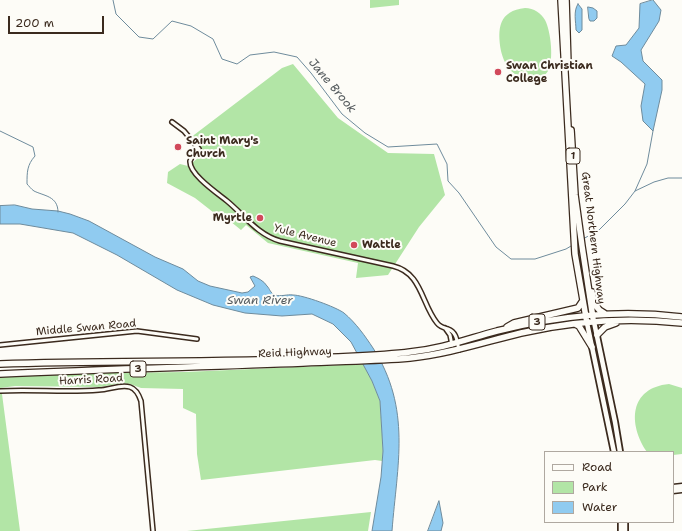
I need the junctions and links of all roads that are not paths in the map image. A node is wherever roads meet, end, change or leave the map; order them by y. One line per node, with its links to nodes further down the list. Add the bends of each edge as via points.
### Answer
1 (561, 0): 5 (highway, Great Northern Highway / 1, via 574,244)
2 (566, 0): 4 (highway, Great Northern Highway / 1, via 575,195)
3 (172, 122): 15 (street, Yule Avenue, via 184,131 199,149 190,159 192,170 266,236 402,269 414,280 436,322)
4 (586, 269): 6 (highway, Great Northern Highway / 1); 7 (highway, via 596,305 600,311)
5 (582, 301): 8 (highway, Great Northern Highway / 1); 16 (highway, via 578,308 514,323)
6 (592, 314): 7 (highway, 3); 8 (highway, 3); 11 (highway, Great Northern Highway / 1)
7 (608, 314): 9 (highway, 3)
8 (585, 315): 12 (highway, Great Northern Highway / 1); 16 (highway, Reid Highway / 3, via 540,321)
9 (682, 317)
10 (656, 320): 11 (highway, 3); 13 (highway, 3); 17 (highway, via 613,323)
11 (594, 322): 12 (highway, 3); 17 (main road, Great Northern Highway / 1)
12 (587, 323): 14 (highway, Reid Highway / 3); 21 (main road, Great Northern Highway / 1)
13 (682, 323)
14 (575, 324): 20 (highway, Reid Highway / 3); 21 (highway, via 579,326)
15 (444, 328): 20 (street, Yule Avenue); 20 (street, Yule Avenue, via 454,333)
16 (496, 332): 20 (highway, Reid Highway / 3)
17 (597, 335): 25 (main road, Great Northern Highway / 1)
18 (197, 339): 19 (street, Middle Swan Road, via 137,332)
19 (0, 345)
20 (456, 347): 22 (highway, Reid Highway / 3, via 385,357)
21 (592, 347): 26 (main road, Great Northern Highway / 1)
22 (275, 362): 23 (highway, Reid Highway / 3); 24 (highway, Reid Highway / 3)
23 (0, 364)
24 (0, 374)
25 (606, 379): 26 (main road); 29 (main road, Great Northern Highway / 1)
26 (601, 389): 28 (main road, Great Northern Highway / 1)
27 (0, 391): 30 (street, Harris Road, via 99,390 123,387 134,389 141,401)
28 (614, 451)
29 (620, 451)
30 (153, 531)

